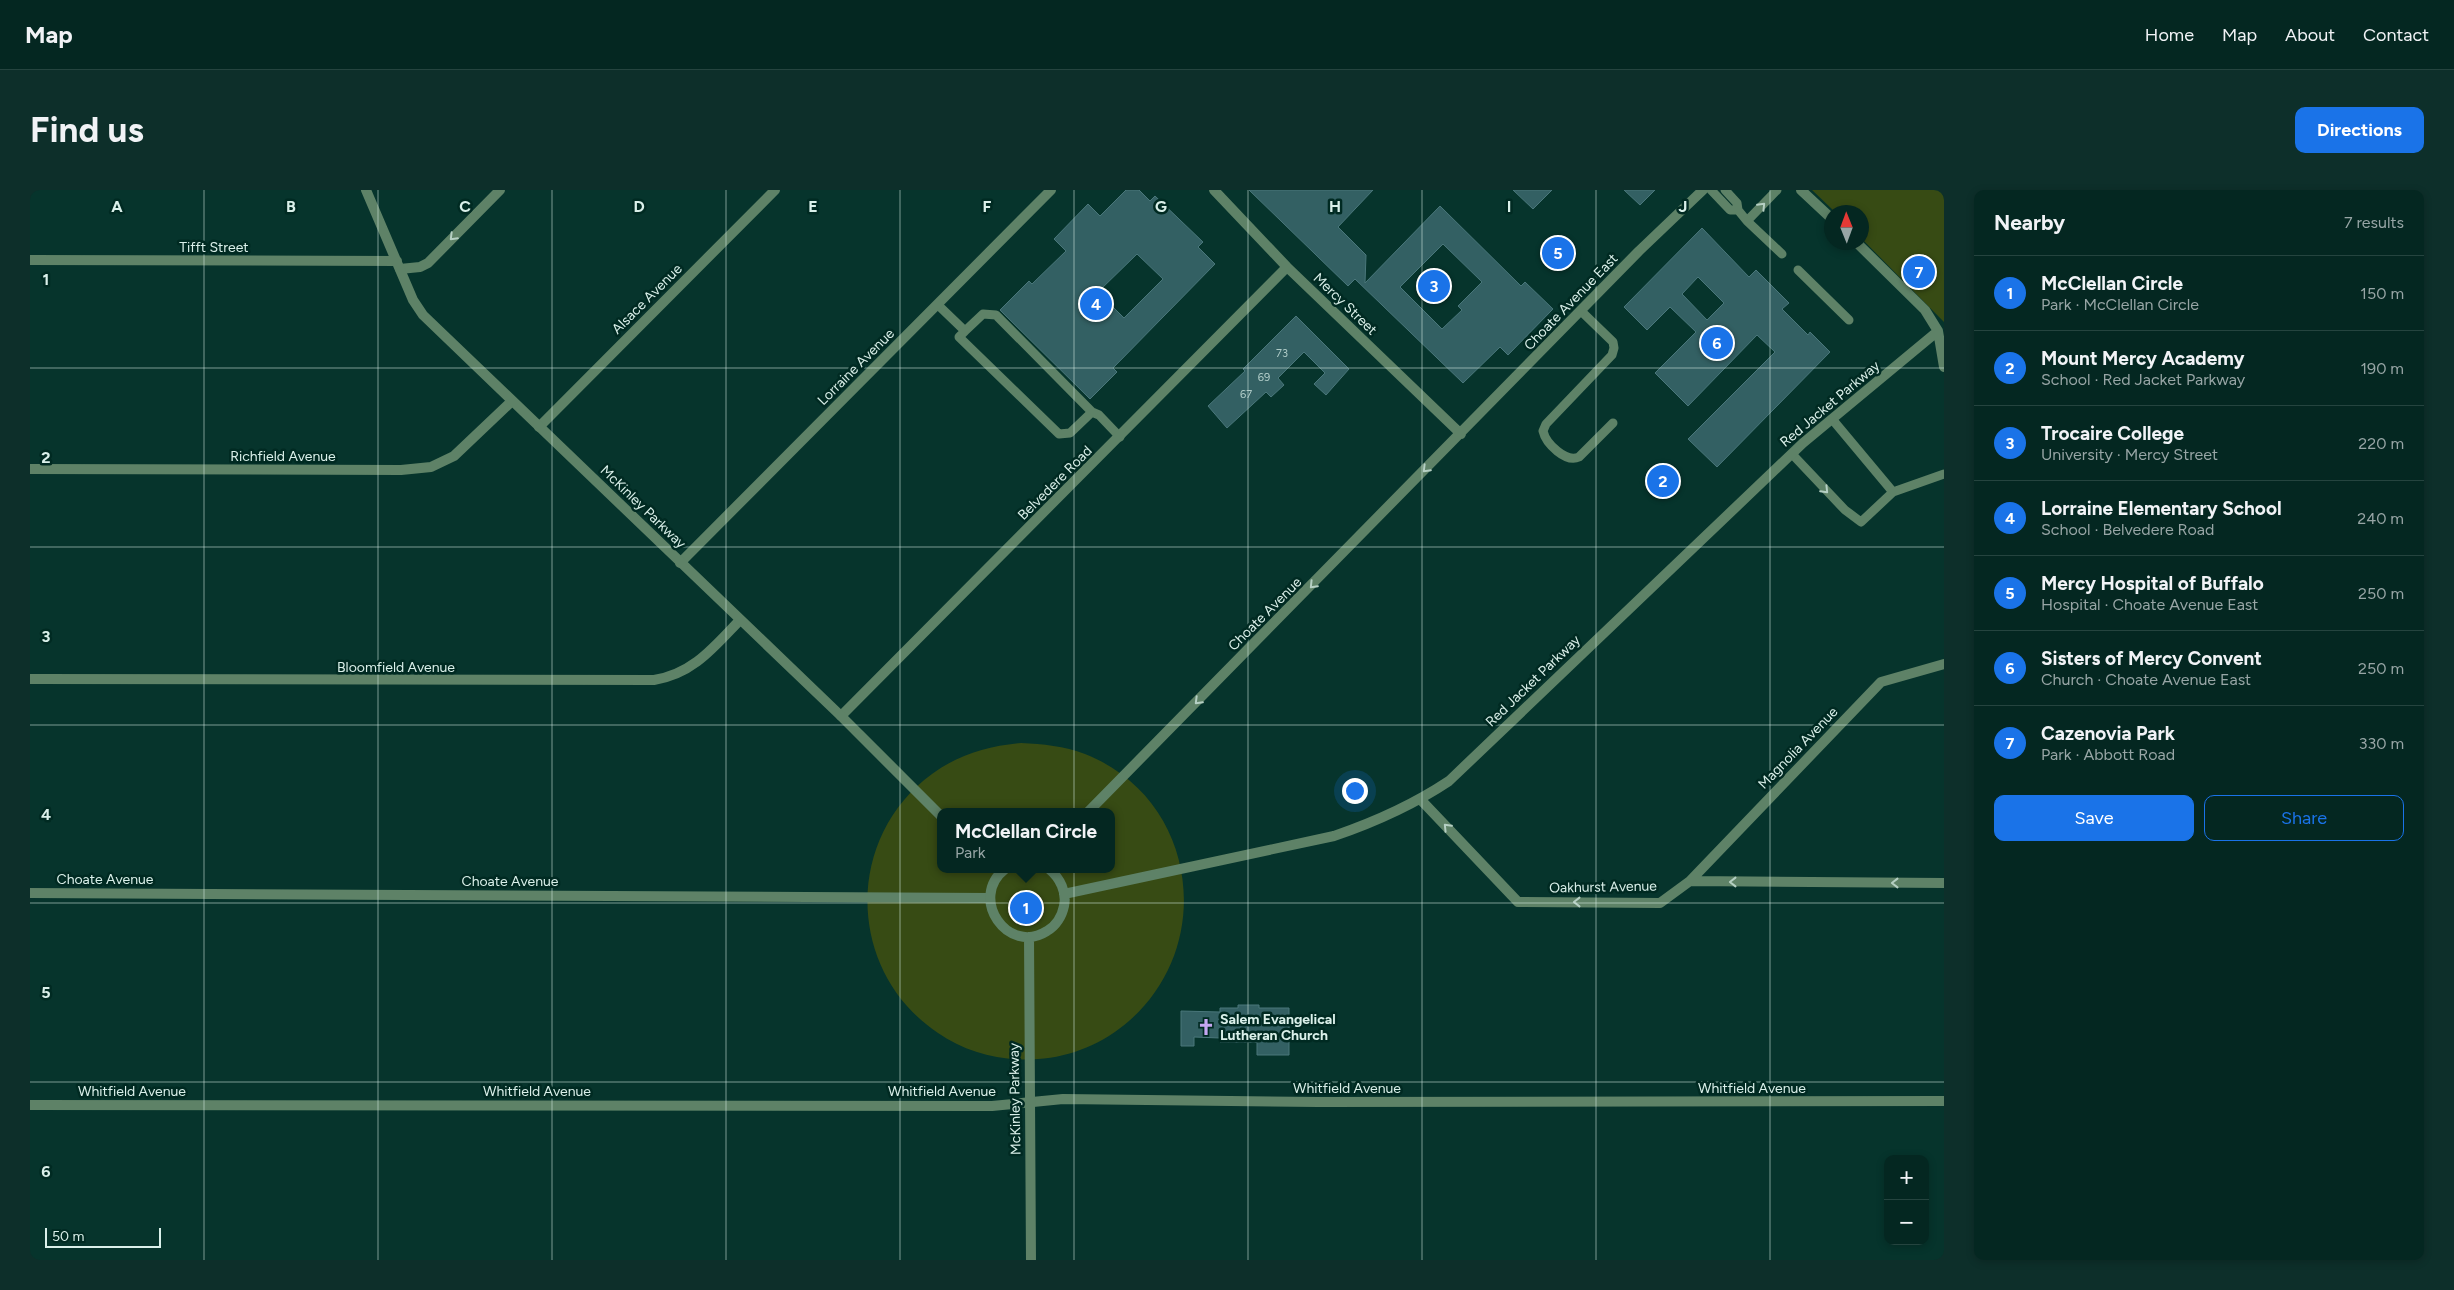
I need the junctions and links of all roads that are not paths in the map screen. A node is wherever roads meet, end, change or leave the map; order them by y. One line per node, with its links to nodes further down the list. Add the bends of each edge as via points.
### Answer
1 (366, 190): 17 (street, McKinley Parkway)
2 (500, 190): 17 (street, Tifft Street, one-way to 17, via 428,263 420,267)
3 (775, 190): 30 (street, Alsace Avenue)
4 (1051, 190): 20 (street, Lorraine Avenue)
5 (1214, 190): 18 (street, Mercy Street)
6 (1703, 190): 21 (street, Choate Avenue East)
7 (1711, 190): 11 (lane, via 1730,210)
8 (1725, 190): 11 (lane, via 1737,203)
9 (1777, 190): 13 (lane, one-way to 9)
10 (1801, 190): 12 (street)
11 (1738, 210): 13 (lane)
12 (1824, 212)
13 (1748, 221): 15 (lane)
14 (1864, 250): 24 (street)
15 (1782, 254)
16 (30, 260): 17 (street, Tifft Street)
17 (399, 265): 26 (street, McKinley Parkway, via 413,300 423,315)
18 (1287, 267): 31 (street, Mercy Street); 32 (street, Belvedere Road)
19 (1798, 270): 22 (lane)
20 (938, 305): 23 (lane); 37 (street, Lorraine Avenue)
21 (1582, 311): 29 (lane, via 1613,342 1612,355 1543,431 1545,438 1567,458 1574,459); 31 (street, Choate Avenue East)
22 (1849, 320)
23 (965, 331): 27 (lane, via 983,314 996,315); 27 (lane, via 960,337 1059,434 1070,433)
24 (1942, 331): 25 (street); 28 (street, Red Jacket Parkway)
25 (1944, 367)
26 (512, 401): 30 (street, McKinley Parkway); 34 (street, Richfield Avenue, via 454,456 431,467 401,470)
27 (1092, 412): 32 (lane, via 1100,415)
28 (1832, 419): 33 (street, Red Jacket Parkway); 36 (lane)
29 (1613, 423)
30 (539, 427): 37 (street, McKinley Parkway)
31 (1460, 434): 43 (street, Choate Avenue, one-way to 43)
32 (1120, 437): 41 (street, Belvedere Road)
33 (1792, 454): 36 (lane, one-way to 36, via 1845,510 1861,522); 42 (street, Red Jacket Parkway, via 1449,781)
34 (30, 469)
35 (1944, 474): 36 (lane)
36 (1893, 492)
37 (680, 563): 38 (street, McKinley Parkway)
38 (740, 620): 40 (street, Bloomfield Avenue, via 701,661 670,678 654,680); 41 (street, McKinley Parkway)
39 (1944, 664): 47 (street, Magnolia Avenue, via 1881,682)
40 (30, 679)
41 (841, 716): 44 (street, McKinley Parkway)
42 (1421, 800): 47 (street, Oakhurst Avenue, one-way to 42, via 1660,903 1518,902); 50 (street, Red Jacket Parkway, via 1334,836)
43 (1092, 808)
44 (937, 812)
45 (997, 873): 51 (street)
46 (1053, 873): 50 (street, via 1060,880)
47 (1690, 881): 48 (street, one-way to 47)
48 (1944, 883)
49 (30, 893): 51 (street, Choate Avenue)
50 (1064, 894): 52 (street, via 1063,911 1057,922 1042,934)
51 (990, 898): 52 (street, via 993,915 1001,926 1016,935)
52 (1029, 937): 54 (street, McKinley Parkway)
53 (1944, 1101): 54 (street, Whitfield Avenue, via 1062,1099)
54 (1029, 1103): 55 (street, Whitfield Avenue, via 992,1106); 56 (street, McKinley Parkway)
55 (30, 1105)
56 (1031, 1260)

